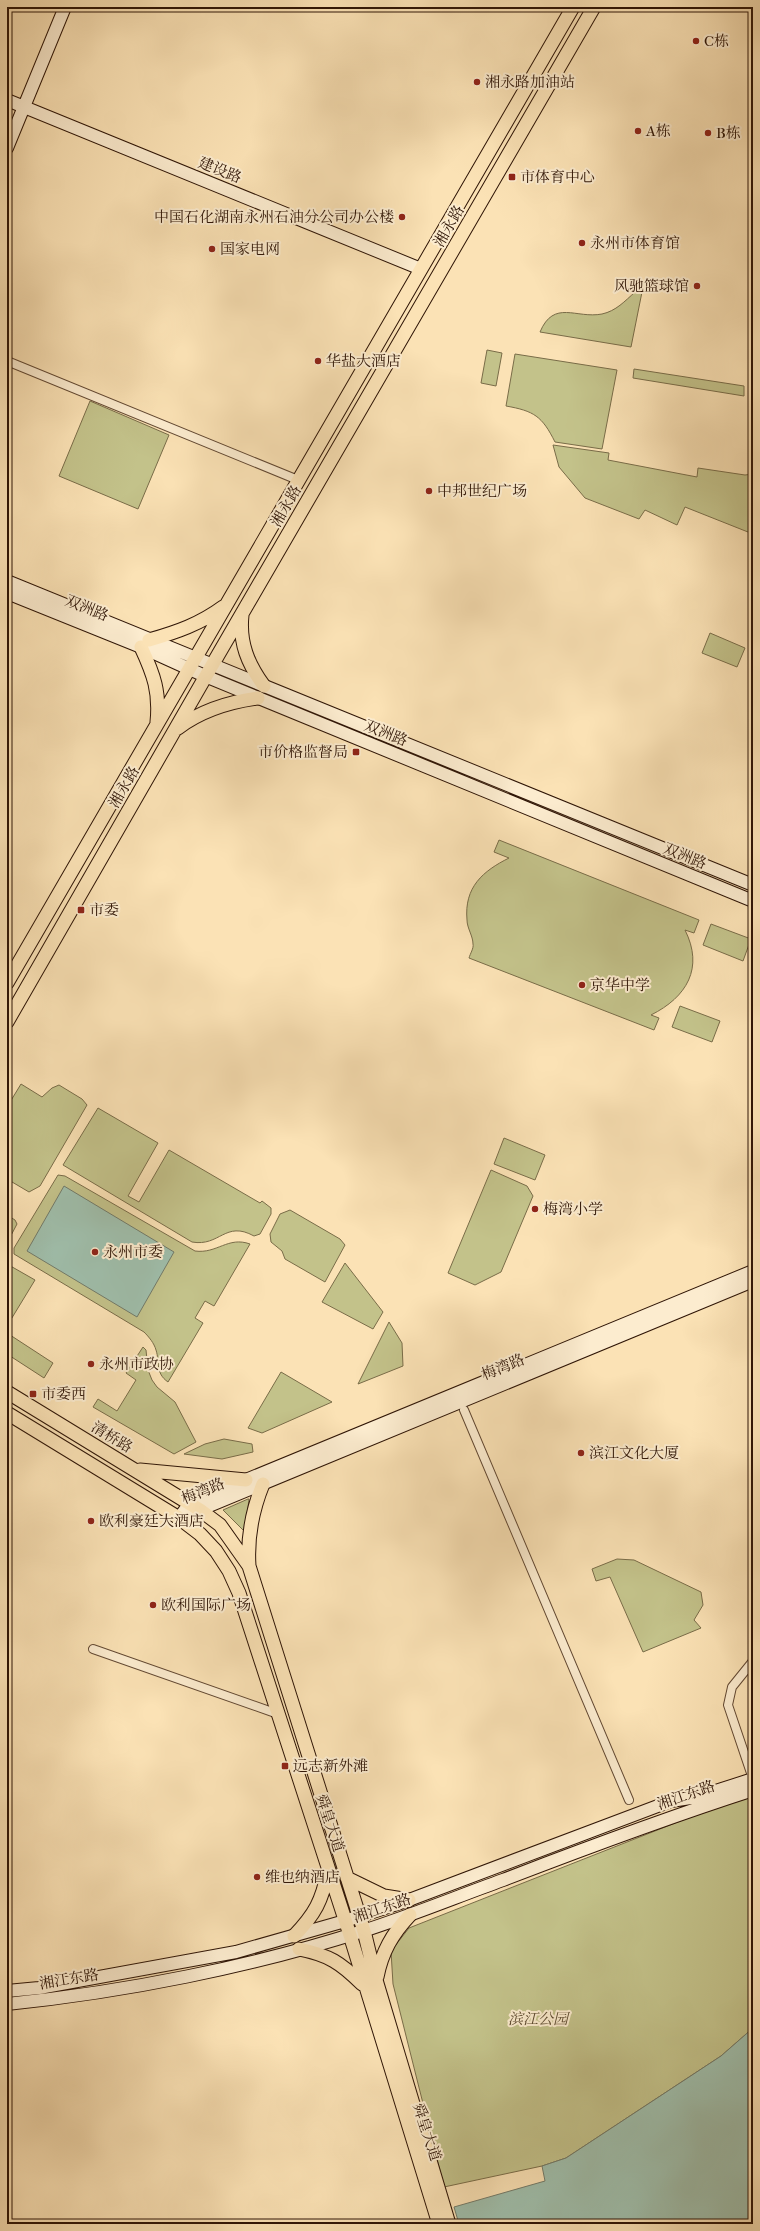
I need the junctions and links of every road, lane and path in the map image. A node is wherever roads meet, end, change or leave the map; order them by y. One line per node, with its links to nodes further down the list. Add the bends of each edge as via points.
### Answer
1 (65, 7): 5 (main road)
2 (573, 7): 7 (main road, 湘永路)
3 (594, 7): 13 (main road, 湘永路)
4 (7, 100): 5 (main road, 建设路)
5 (23, 107): 6 (main road); 7 (main road, 建设路)
6 (7, 148)
7 (421, 269): 9 (main road, 湘永路)
8 (7, 361): 9 (street)
9 (298, 480): 11 (main road, 湘永路)
10 (7, 581): 16 (main road, 双洲路)
11 (238, 584): 13 (main road); 14 (main road, 湘永路)
12 (7, 593): 16 (main road, 双洲路)
13 (254, 593): 15 (main road, 湘永路)
14 (227, 603): 16 (main road, via 192,626); 17 (main road, 湘永路)
15 (242, 613): 18 (main road, 湘永路); 20 (main road, via 242,644 250,665)
16 (145, 643): 17 (main road, 双洲路); 24 (main road, via 157,690)
17 (193, 664): 18 (main road, 双洲路); 19 (main road, 双洲路); 24 (main road, 湘永路)
18 (212, 665): 19 (main road, 湘永路); 20 (main road, 双洲路)
19 (205, 676): 21 (main road, 双洲路); 25 (main road, 湘永路)
20 (264, 686): 22 (main road, 双洲路)
21 (258, 698): 23 (main road, 双洲路); 25 (main road, via 214,708 189,720)
22 (311, 705): 23 (main road); 28 (main road, 双洲路)
23 (305, 717): 29 (main road, 双洲路)
24 (157, 726): 26 (main road, 湘永路)
25 (174, 732): 27 (main road, 湘永路)
26 (127, 778): 27 (main road); 30 (main road, 湘永路)
27 (142, 787): 31 (main road, 湘永路)
28 (753, 885)
29 (753, 901)
30 (9, 976)
31 (7, 1022)
32 (753, 1271): 38 (main road, 梅湾路)
33 (753, 1281): 38 (main road, 梅湾路)
34 (7, 1392): 37 (main road, 清桥路)
35 (464, 1410): 47 (street)
36 (7, 1413): 40 (main road)
37 (135, 1470): 38 (main road); 39 (main road, 清桥路)
38 (254, 1483): 39 (main road, 梅湾路); 41 (main road, via 248,1535)
39 (195, 1506): 40 (main road, 梅湾路); 41 (main road, 舜皇大道, via 220,1525)
40 (179, 1518): 44 (main road, 舜皇大道, via 200,1534 216,1551 229,1571)
41 (248, 1566): 49 (main road, 舜皇大道)
42 (93, 1650): 44 (street)
43 (753, 1661): 45 (street, via 732,1687 728,1705)
44 (278, 1714): 48 (main road, 舜皇大道)
45 (753, 1779): 50 (main road, 湘江东路, via 697,1797 671,1801)
46 (753, 1790): 52 (main road, 湘江东路, via 643,1827)
47 (629, 1800)
48 (328, 1869): 55 (main road, 舜皇大道); 57 (main road, via 324,1893 318,1906)
49 (347, 1878): 51 (main road, via 384,1896); 54 (main road, 舜皇大道)
50 (434, 1890): 51 (main road, 湘江东路); 52 (main road)
51 (409, 1900): 54 (main road, 湘江东路)
52 (440, 1904): 53 (main road, 湘江东路)
53 (410, 1915): 56 (main road, 湘江东路); 60 (main road, via 387,1945 380,1960)
54 (359, 1916): 55 (main road, 湘江东路); 56 (main road, 舜皇大道)
55 (345, 1921): 57 (main road, 湘江东路); 58 (main road, 舜皇大道)
56 (364, 1931): 58 (main road, 湘江东路); 60 (main road, 舜皇大道)
57 (294, 1936): 62 (main road, 湘江东路, via 236,1952 39,1988)
58 (350, 1936): 59 (main road, 湘江东路); 61 (main road, 舜皇大道)
59 (299, 1949): 61 (main road, via 334,1959); 63 (main road, 湘江东路, via 242,1965)
60 (376, 1980): 64 (main road, 舜皇大道)
61 (364, 1986): 64 (main road, 舜皇大道)
62 (7, 1991)
63 (7, 2004)
64 (429, 2176): 65 (main road); 66 (main road)
65 (439, 2224)
66 (449, 2224)

